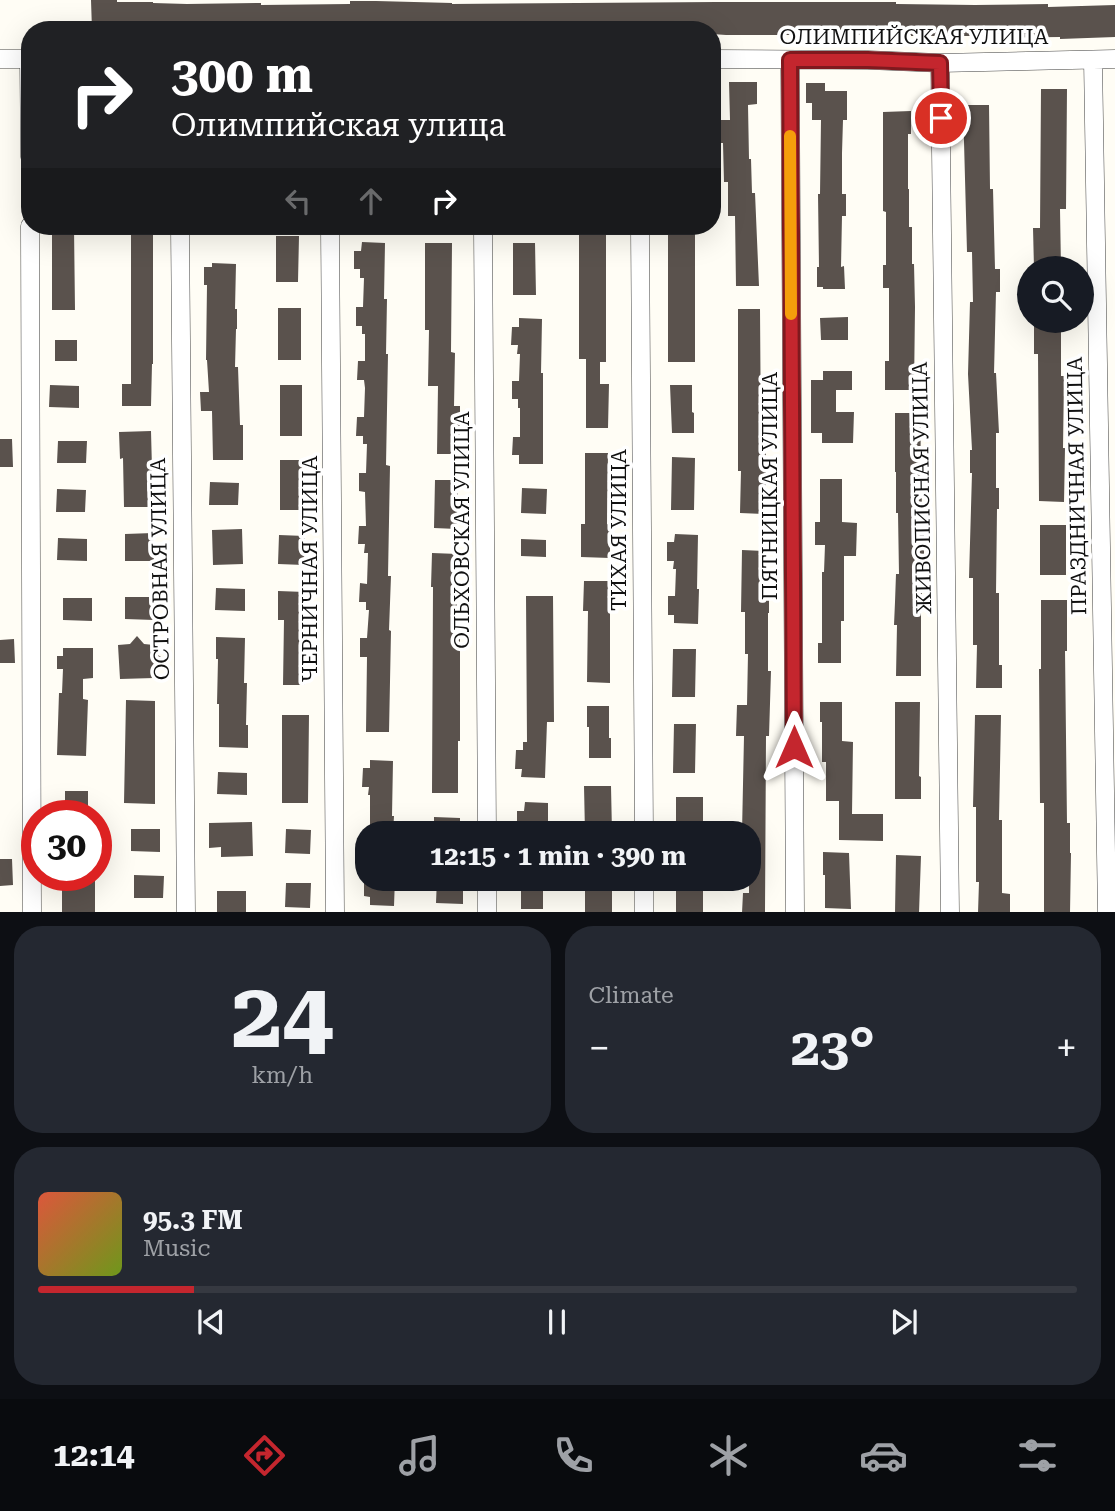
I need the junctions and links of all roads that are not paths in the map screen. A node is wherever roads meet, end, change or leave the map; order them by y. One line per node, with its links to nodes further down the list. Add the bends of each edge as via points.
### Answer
1 (0, 59): 2 (street)
2 (21, 59)
3 (721, 59): 4 (street, ОЛИМПИЙСКАЯ УЛИЦА)
4 (790, 60): 7 (street, ОЛИМПИЙСКАЯ УЛИЦА); 22 (street, ПЯТНИЦКАЯ УЛИЦА)
5 (1093, 60): 6 (street, ОЛИМПИЙСКАЯ УЛИЦА); 7 (street, ОЛИМПИЙСКАЯ УЛИЦА); 24 (street, ПРАЗДНИЧНАЯ УЛИЦА)
6 (1115, 60)
7 (940, 63): 23 (street, ЖИВОПИСНАЯ УЛИЦА)
8 (30, 235): 17 (street)
9 (180, 235): 18 (street, ОСТРОВНАЯ УЛИЦА)
10 (330, 235): 19 (street, ЧЕРНИЧНАЯ УЛИЦА)
11 (483, 235): 13 (street, ОЛЬХОВСКАЯ УЛИЦА)
12 (640, 235): 14 (street, ТИХАЯ УЛИЦА)
13 (487, 821)
14 (644, 821)
15 (487, 891): 20 (street)
16 (644, 891): 21 (street)
17 (32, 912)
18 (186, 912)
19 (335, 912)
20 (487, 912)
21 (644, 912)
22 (795, 912)
23 (950, 912)
24 (1107, 912)

